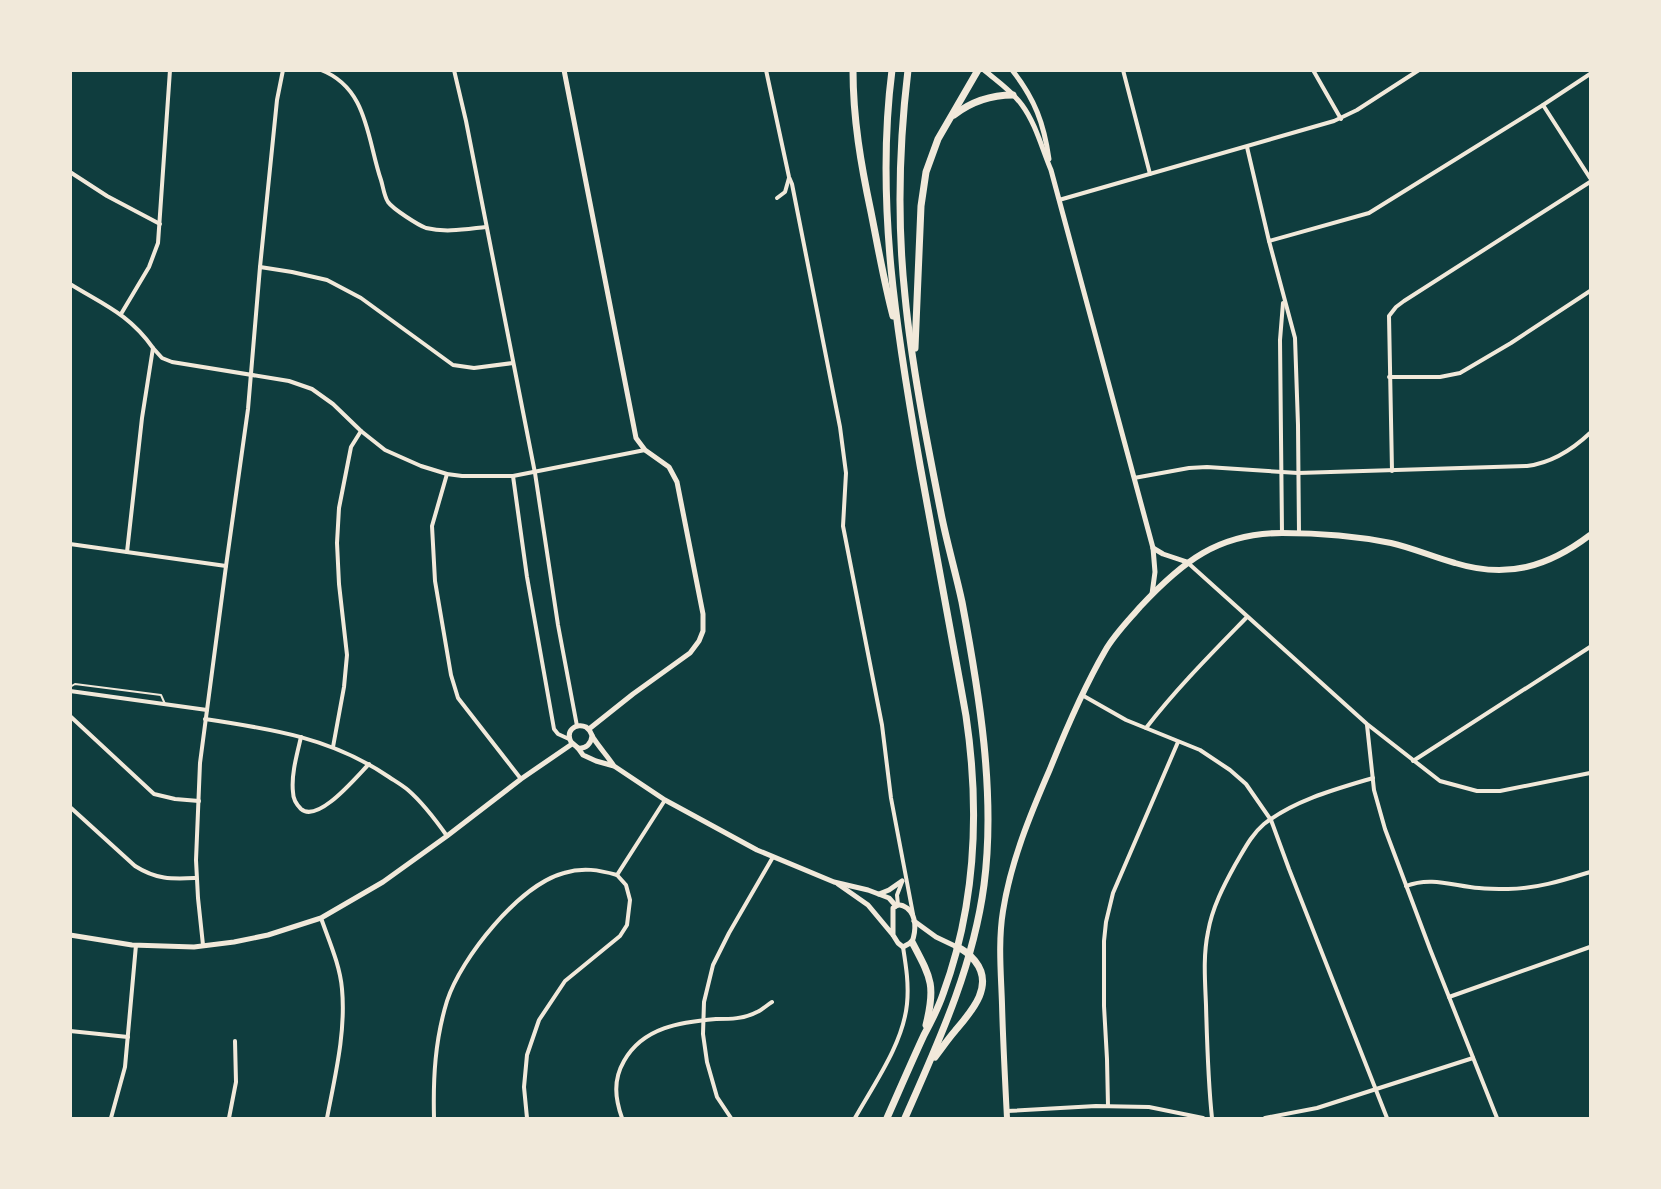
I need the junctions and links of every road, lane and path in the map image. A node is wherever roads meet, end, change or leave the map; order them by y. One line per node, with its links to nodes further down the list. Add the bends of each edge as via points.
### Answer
1 (170, 70): 29 (street)
2 (283, 70): 32 (street)
3 (321, 70): 30 (street, via 344,85 360,105 388,201 426,228 453,231)
4 (454, 70): 30 (street)
5 (564, 70): 46 (street, via 636,438)
6 (766, 70): 25 (street)
7 (853, 70): 38 (main road, via 861,164)
8 (892, 70): 38 (main road, via 886,194)
9 (908, 70): 41 (main road, via 900,208)
10 (978, 70): 19 (main road)
11 (984, 70): 17 (street)
12 (1012, 70): 22 (street, via 1029,93 1041,120)
13 (1123, 70): 24 (street)
14 (1313, 70): 20 (street)
15 (1419, 70): 20 (street)
16 (1590, 74): 18 (street)
17 (1013, 95): 19 (main road, via 980,99); 22 (street, via 1028,114)
18 (1543, 105): 26 (street); 31 (street, via 1370,213)
19 (950, 119): 41 (main road, via 934,149 924,183)
20 (1341, 119): 21 (street)
21 (1247, 147): 24 (street); 31 (street)
22 (1051, 170): 28 (street)
23 (70, 172): 29 (street)
24 (1150, 174): 28 (street)
25 (789, 177): 27 (street, via 784,192); 96 (street, via 840,427 846,473 843,526 882,725)
26 (1590, 180): 43 (street, via 1396,307 1389,316)
27 (777, 198)
28 (1059, 200): 53 (street)
29 (160, 224): 37 (street, via 149,267)
30 (486, 227): 40 (street)
31 (1269, 241): 36 (street)
32 (260, 267): 40 (street, via 327,280 361,298 453,365 474,368); 42 (street)
33 (72, 285): 34 (street); 37 (street)
34 (70, 291)
35 (1590, 291): 43 (street, via 1460,373)
36 (1284, 299): 47 (street, via 1280,340); 50 (street, via 1295,339)
37 (122, 314): 39 (street)
38 (899, 338): 110 (main road, via 972,761 973,850)
39 (153, 348): 42 (street, via 172,362); 59 (street)
40 (513, 363): 49 (street)
41 (914, 363): 111 (main road, via 962,603 982,736 988,841 980,911)
42 (252, 375): 44 (street, via 312,389); 61 (street)
43 (1389, 377): 48 (street)
44 (361, 431): 51 (street, via 386,450); 79 (street, via 351,447 339,508 339,584 347,655)
45 (1590, 433): 48 (street, via 1560,455 1531,465)
46 (645, 450): 49 (street); 74 (street, via 669,467 677,482 703,631 690,653)
47 (1282, 471): 50 (street); 53 (street, via 1199,467); 54 (street)
48 (1392, 471): 50 (street)
49 (535, 473): 52 (street); 72 (street)
50 (1298, 473): 55 (street)
51 (447, 474): 52 (street); 86 (street, via 432,526 435,581 451,675 458,698)
52 (513, 477): 77 (street, via 554,729)
53 (1134, 478): 58 (street)
54 (1282, 533): 55 (main road); 60 (main road, via 1236,538)
55 (1299, 534): 56 (main road, via 1390,543 1458,565 1504,571 1550,560)
56 (1590, 535)
57 (70, 544): 59 (street)
58 (1153, 548): 60 (street); 62 (street)
59 (127, 552): 61 (street)
60 (1187, 562): 62 (main road); 63 (street)
61 (226, 566): 68 (street)
62 (1152, 594): 66 (main road, via 1106,649)
63 (1247, 617): 71 (street); 73 (street)
64 (1590, 647): 81 (street)
65 (70, 689): 67 (street); 67 (lane, via 75,684 161,695)
66 (1082, 695): 73 (street); 123 (main road, via 1010,873 1000,963)
67 (165, 704): 68 (street)
68 (207, 711): 70 (street)
69 (70, 716): 88 (street, via 154,794)
70 (205, 719): 76 (street); 88 (street)
71 (1367, 724): 81 (street); 85 (street)
72 (577, 726): 74 (street); 77 (street, via 570,732)
73 (1146, 728): 78 (street)
74 (589, 729): 75 (street)
75 (592, 736): 80 (street, via 587,746); 83 (street)
76 (301, 737): 79 (street); 82 (street, via 292,790 294,801 303,811 319,810)
77 (571, 741): 80 (street); 86 (street)
78 (1178, 742): 90 (street, via 1200,750 1230,770 1246,784); 122 (street, via 1113,892 1106,922)
79 (333, 747): 82 (street)
80 (578, 748): 83 (street, via 596,762)
81 (1413, 761): 84 (street, via 1440,781 1477,791 1500,791)
82 (369, 764): 91 (street, via 407,789)
83 (614, 766): 87 (street)
84 (1590, 773)
85 (1373, 778): 90 (street, via 1306,800); 98 (street, via 1384,829)
86 (521, 779): 91 (street)
87 (665, 800): 92 (street); 94 (street)
88 (199, 801): 95 (street)
89 (70, 807): 95 (street, via 147,874 169,879)
90 (1271, 820): 121 (street); 136 (street, via 1250,837 1218,898 1208,931 1205,959)
91 (447, 836): 101 (street, via 383,882)
92 (773, 857): 97 (street); 114 (street, via 712,965)
93 (1590, 872): 98 (street, via 1510,889 1428,880)
94 (617, 875): 127 (street, via 593,869 554,877 528,893 478,944 455,981 443,1016 435,1054); 128 (street, via 626,885 630,900 627,925 620,936 565,981 539,1020 528,1055 524,1087)
95 (196, 878): 107 (street)
96 (903, 879): 99 (street); 100 (street); 102 (street)
97 (834, 882): 99 (street); 104 (street, via 868,905)
98 (1406, 886): 112 (street)
99 (879, 894): 100 (street)
100 (897, 905): 102 (street); 104 (street, via 892,914)
101 (321, 918): 107 (street, via 268,935); 126 (street, via 336,960 343,1020)
102 (914, 918): 105 (street); 110 (street, via 936,937)
103 (70, 935): 106 (street)
104 (893, 935): 109 (street)
105 (912, 942): 109 (street); 116 (main road, via 930,981 932,1000)
106 (136, 945): 107 (street); 117 (street)
107 (203, 945)
108 (1590, 946): 112 (street)
109 (903, 947): 131 (street, via 908,992 903,1025)
110 (957, 947): 111 (main road); 116 (main road, via 943,996)
111 (969, 954): 120 (main road, via 952,1010); 120 (main road, via 982,975 980,996)
112 (1449, 997): 119 (street)
113 (772, 1002): 114 (street, via 740,1018)
114 (703, 1020): 129 (street, via 650,1034 628,1054 616,1078); 130 (street, via 707,1062 717,1097)
115 (70, 1031): 117 (street)
116 (924, 1036): 132 (main road)
117 (128, 1037): 124 (street)
118 (235, 1041): 125 (street, via 236,1082)
119 (1473, 1058): 121 (street); 139 (street)
120 (928, 1066): 133 (main road)
121 (1375, 1090): 137 (street); 138 (street)
122 (1108, 1106): 123 (street); 135 (street, via 1149,1107)
123 (1006, 1111): 134 (main road)
124 (111, 1119)
125 (230, 1119)
126 (327, 1119)
127 (434, 1119)
128 (527, 1119)
129 (622, 1119)
130 (731, 1119)
131 (855, 1119)
132 (887, 1119)
133 (905, 1119)
134 (1006, 1119)
135 (1203, 1119)
136 (1212, 1119)
137 (1265, 1119)
138 (1387, 1119)
139 (1497, 1119)

